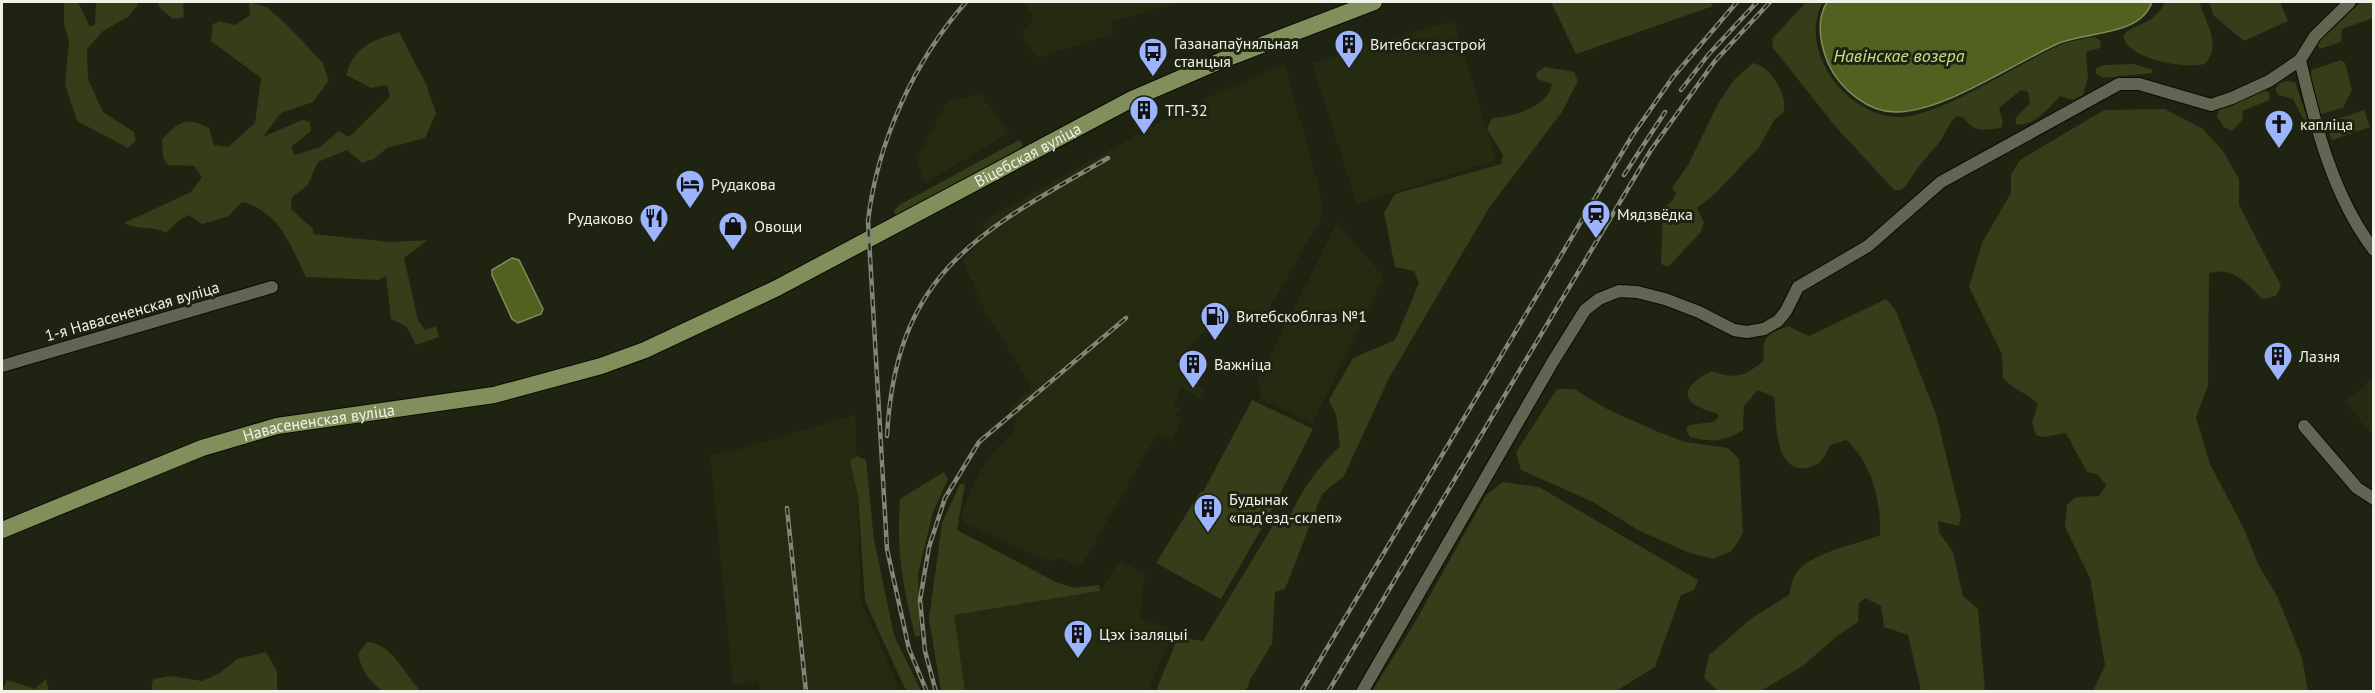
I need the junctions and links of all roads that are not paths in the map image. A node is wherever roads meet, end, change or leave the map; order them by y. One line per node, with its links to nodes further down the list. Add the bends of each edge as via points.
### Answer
1 (1374, 2): 6 (main road, Віцебская вуліца, via 1132,99 777,288)
2 (2350, 2): 3 (street, via 2315,36)
3 (2300, 60): 4 (street, via 2315,121 2344,200); 11 (street, via 2269,81 2211,105 2139,84 2119,84 1941,182 1868,246 1798,287 1778,321 1764,328 1734,330 1699,312 1637,292 1619,291 1599,299 1585,310 1552,363)
4 (2373, 250)
5 (272, 287): 7 (street, 1-я Навасененская вуліца)
6 (645, 350): 10 (main road, Навасененская вуліца, via 495,395 277,426 202,448)
7 (2, 366)
8 (2304, 426): 9 (street, via 2357,488)
9 (2373, 500)
10 (2, 530)
11 (1362, 692)

